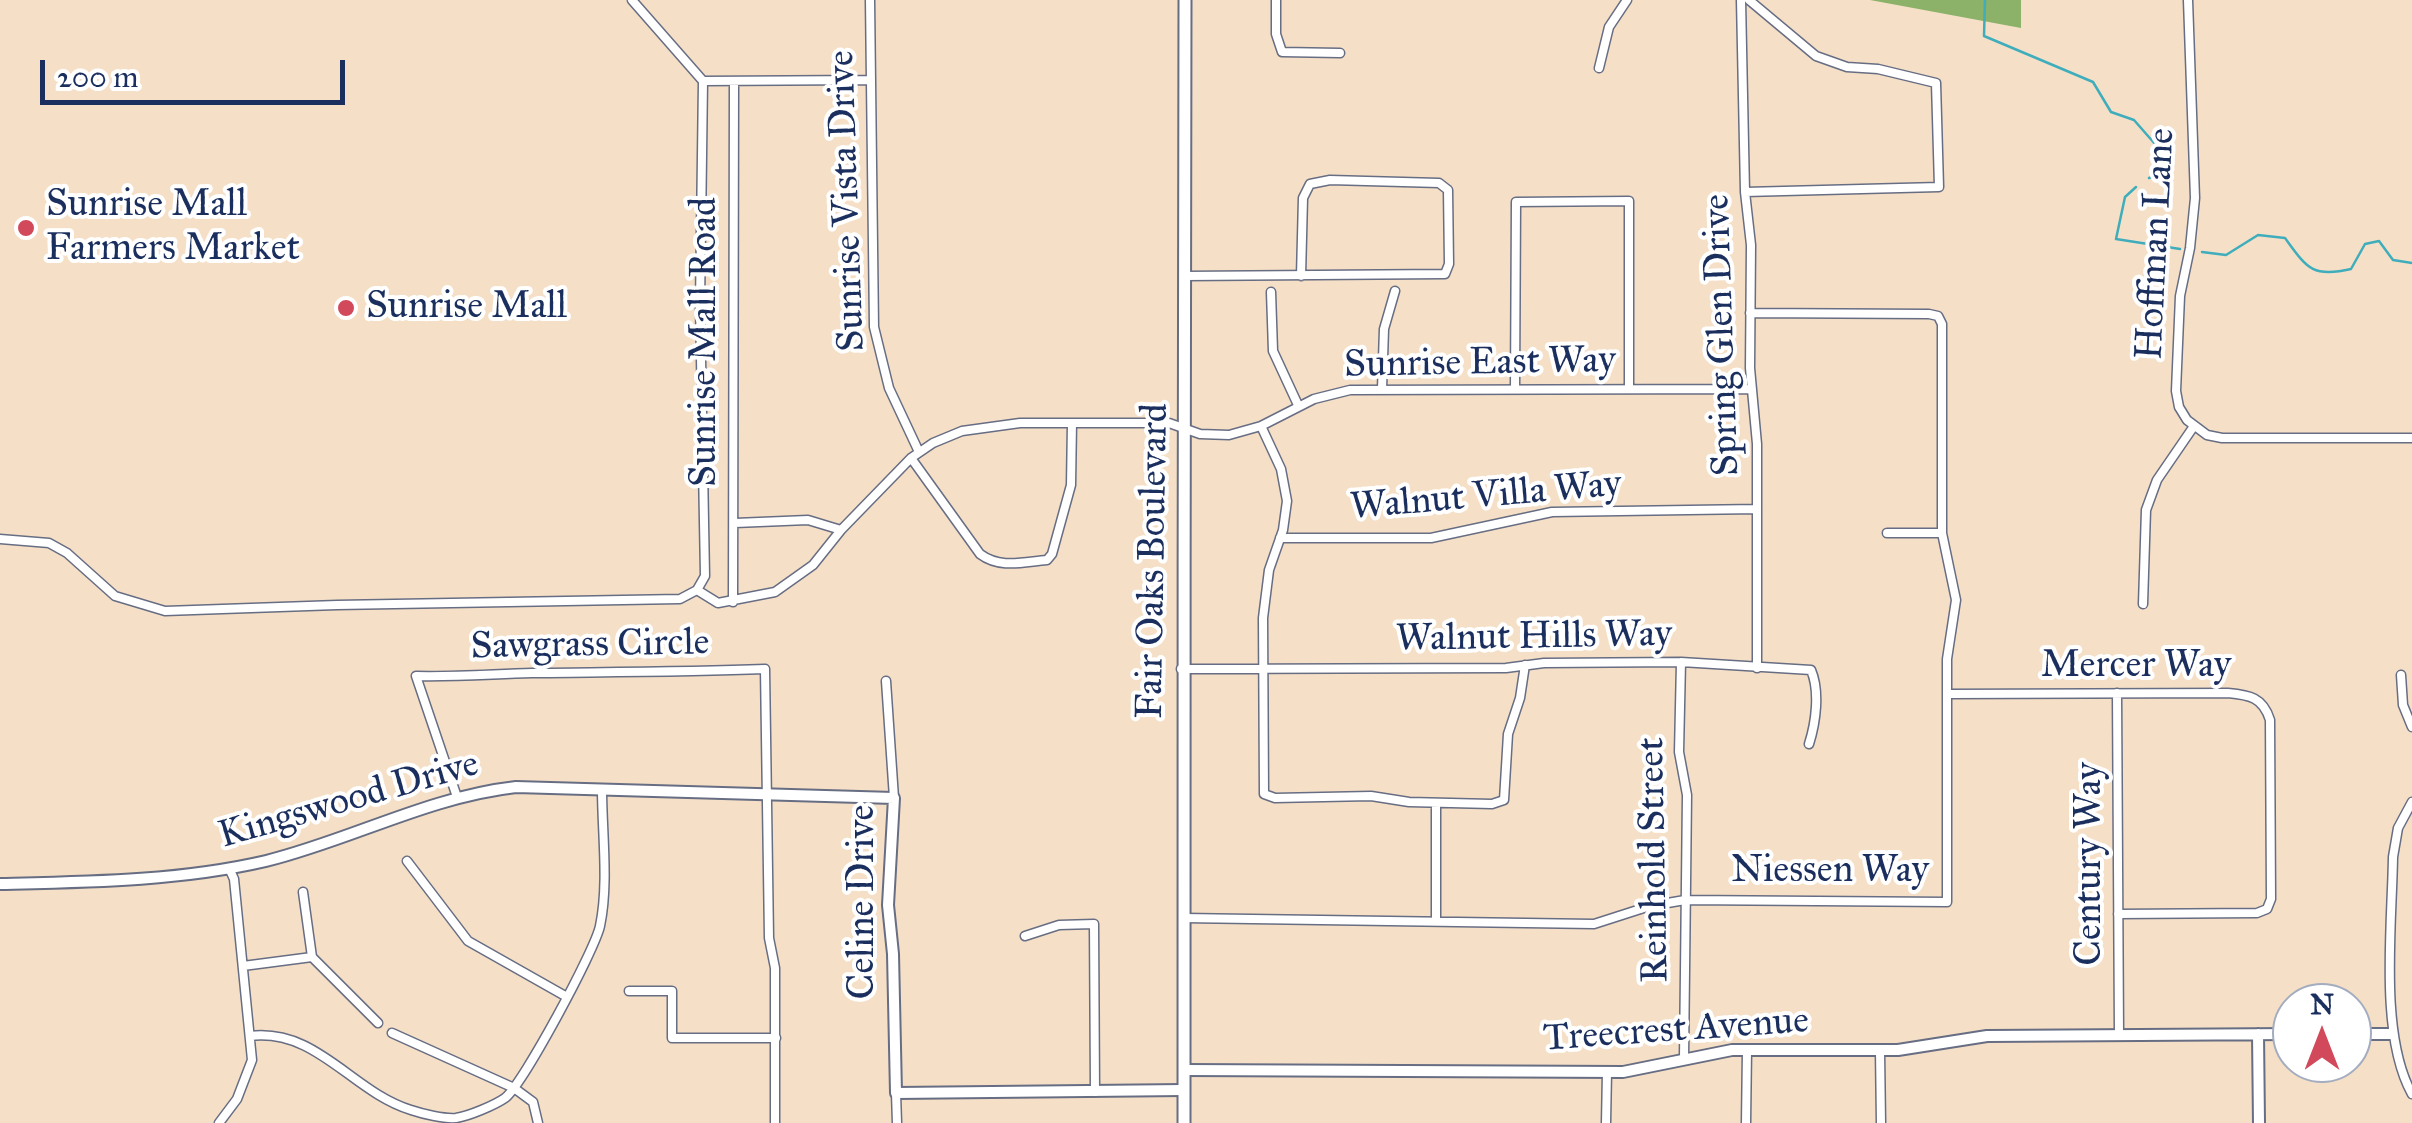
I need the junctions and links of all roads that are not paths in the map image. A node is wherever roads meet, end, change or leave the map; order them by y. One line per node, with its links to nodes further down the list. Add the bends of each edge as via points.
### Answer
1 (632, 0): 12 (street)
2 (870, 0): 11 (street, Sunrise Vista Drive)
3 (1185, 0): 15 (main road, Fair Oaks Boulevard)
4 (1276, 0): 9 (street, via 1282,52)
5 (1628, 0): 10 (street, via 1609,27)
6 (1741, 0): 14 (street, Spring Glen Drive)
7 (1749, 0): 14 (street, via 1816,56 1936,84 1939,186)
8 (2188, 0): 27 (street, Hoffman Lane, via 2195,198 2180,296 2176,390)
9 (1340, 53)
10 (1599, 68)
11 (870, 80): 13 (street); 30 (street, Sunrise Vista Drive, via 875,338)
12 (702, 81): 13 (street); 38 (street, via 705,576)
13 (734, 81): 32 (street, Sunrise Mall Road)
14 (1745, 192): 19 (street, Spring Glen Drive)
15 (1185, 276): 16 (street); 28 (main road, Fair Oaks Boulevard)
16 (1302, 276): 16 (street, via 1444,274 1448,190 1439,183 1310,184 1303,198)
17 (1396, 291): 21 (street, via 1384,329)
18 (1271, 292): 24 (street, via 1273,351)
19 (1750, 312): 23 (street, Spring Glen Drive); 35 (street, Niessen Way, via 1938,316)
20 (1629, 388): 22 (street, Sunrise East Way); 22 (street, via 1628,201 1516,202); 23 (street, Sunrise East Way)
21 (1382, 389): 22 (street, Sunrise East Way); 24 (street, Sunrise East Way)
22 (1515, 389)
23 (1750, 389): 31 (street, Spring Glen Drive)
24 (1298, 405): 26 (street, Sunrise East Way)
25 (1072, 423): 28 (street, Sunrise East Way); 30 (street, Sunrise East Way, via 985,426); 30 (street, Sunrise Vista Drive, via 1071,485 1047,560 998,564 980,554)
26 (1261, 426): 28 (street, Sunrise East Way, via 1215,436); 36 (street, via 1285,483)
27 (2194, 426): 29 (street, via 2222,438); 40 (street, via 2157,480 2146,510)
28 (1186, 428): 44 (main road, Fair Oaks Boulevard)
29 (2412, 438)
30 (915, 455): 33 (street, Sunrise East Way)
31 (1757, 509): 36 (street, Walnut Villa Way, via 1552,512 1432,538); 43 (street, Spring Glen Drive)
32 (734, 523): 33 (street, via 808,520); 39 (street, Sunrise Mall Road)
33 (841, 530): 39 (street, Sunrise East Way, via 813,565 775,592)
34 (1887, 532): 35 (street)
35 (1942, 533): 49 (street, Niessen Way, via 1956,600)
36 (1280, 538): 45 (street, via 1265,594)
37 (0, 539): 38 (street, via 49,543 115,596 165,612 680,600)
38 (697, 590): 39 (street, via 713,602)
39 (733, 602)
40 (2143, 604)
41 (1681, 662): 42 (street, Walnut Hills Way); 43 (street, Walnut Hills Way); 62 (street, Reinhold Street)
42 (1525, 666): 45 (street, Walnut Hills Way); 56 (street, via 1508,734 1504,800)
43 (1757, 668): 51 (street, Walnut Hills Way, via 1811,670 1815,721)
44 (1182, 669): 45 (street, Walnut Hills Way); 64 (main road, Fair Oaks Boulevard)
45 (1265, 669): 56 (street, via 1264,794)
46 (2401, 675): 50 (street)
47 (886, 681): 55 (street, Celine Drive)
48 (2117, 693): 49 (street, Mercer Way); 63 (street, Century Way); 63 (street, Mercer Way, via 2228,693 2260,701 2270,720 2271,899 2257,914)
49 (1948, 694): 62 (street, Niessen Way, via 1947,902)
50 (2412, 727)
51 (1809, 744)
52 (602, 789): 53 (street, Kingswood Drive); 54 (street, Kingswood Drive, via 516,788); 70 (street, via 601,922)
53 (768, 797): 54 (street, Sawgrass Circle, via 765,669 416,676); 55 (street, Kingswood Drive); 79 (street)
54 (456, 798): 59 (street, Kingswood Drive)
55 (894, 798): 88 (street, Celine Drive, via 888,906)
56 (1436, 802): 65 (street)
57 (2412, 802): 76 (street, via 2393,857)
58 (408, 861): 70 (street, via 468,941)
59 (229, 868): 60 (street, Kingswood Drive); 68 (street)
60 (0, 884)
61 (303, 892): 67 (street)
62 (1686, 900): 65 (street, Niessen Way, via 1594,924); 82 (street, Reinhold Street)
63 (2118, 914): 77 (street, Century Way)
64 (1183, 918): 65 (street, Niessen Way); 83 (main road, Fair Oaks Boulevard)
65 (1436, 922)
66 (1025, 936): 87 (street, via 1059,925 1094,924)
67 (312, 958): 68 (street); 71 (street)
68 (243, 966): 78 (street)
69 (629, 991): 79 (street, via 672,991 672,1038)
70 (567, 997): 85 (street)
71 (378, 1023)
72 (392, 1034): 85 (street)
73 (2258, 1034): 74 (street, Treecrest Avenue); 77 (street, Treecrest Avenue); 98 (street)
74 (2272, 1034)
75 (2372, 1034): 76 (street)
76 (2391, 1034): 89 (street)
77 (2119, 1035): 81 (street, Treecrest Avenue, via 1978,1037)
78 (250, 1036): 85 (street, via 306,1044 362,1086 411,1110 456,1118 505,1099); 90 (street, via 252,1060 243,1087)
79 (776, 1038): 92 (street)
80 (1747, 1050): 81 (street, Treecrest Avenue); 82 (street, Treecrest Avenue); 96 (street)
81 (1880, 1051): 97 (street)
82 (1684, 1058): 84 (street, Treecrest Avenue)
83 (1184, 1070): 84 (street, Treecrest Avenue); 86 (main road, Fair Oaks Boulevard)
84 (1607, 1072): 95 (street)
85 (514, 1088): 91 (street, via 533,1102)
86 (1184, 1090): 87 (street); 94 (main road, Fair Oaks Boulevard)
87 (1094, 1092): 88 (street)
88 (896, 1093): 93 (street, Celine Drive)
89 (2412, 1094)
90 (220, 1123)
91 (538, 1123)
92 (775, 1123)
93 (897, 1123)
94 (1184, 1123)
95 (1606, 1123)
96 (1746, 1123)
97 (1881, 1123)
98 (2258, 1123)

